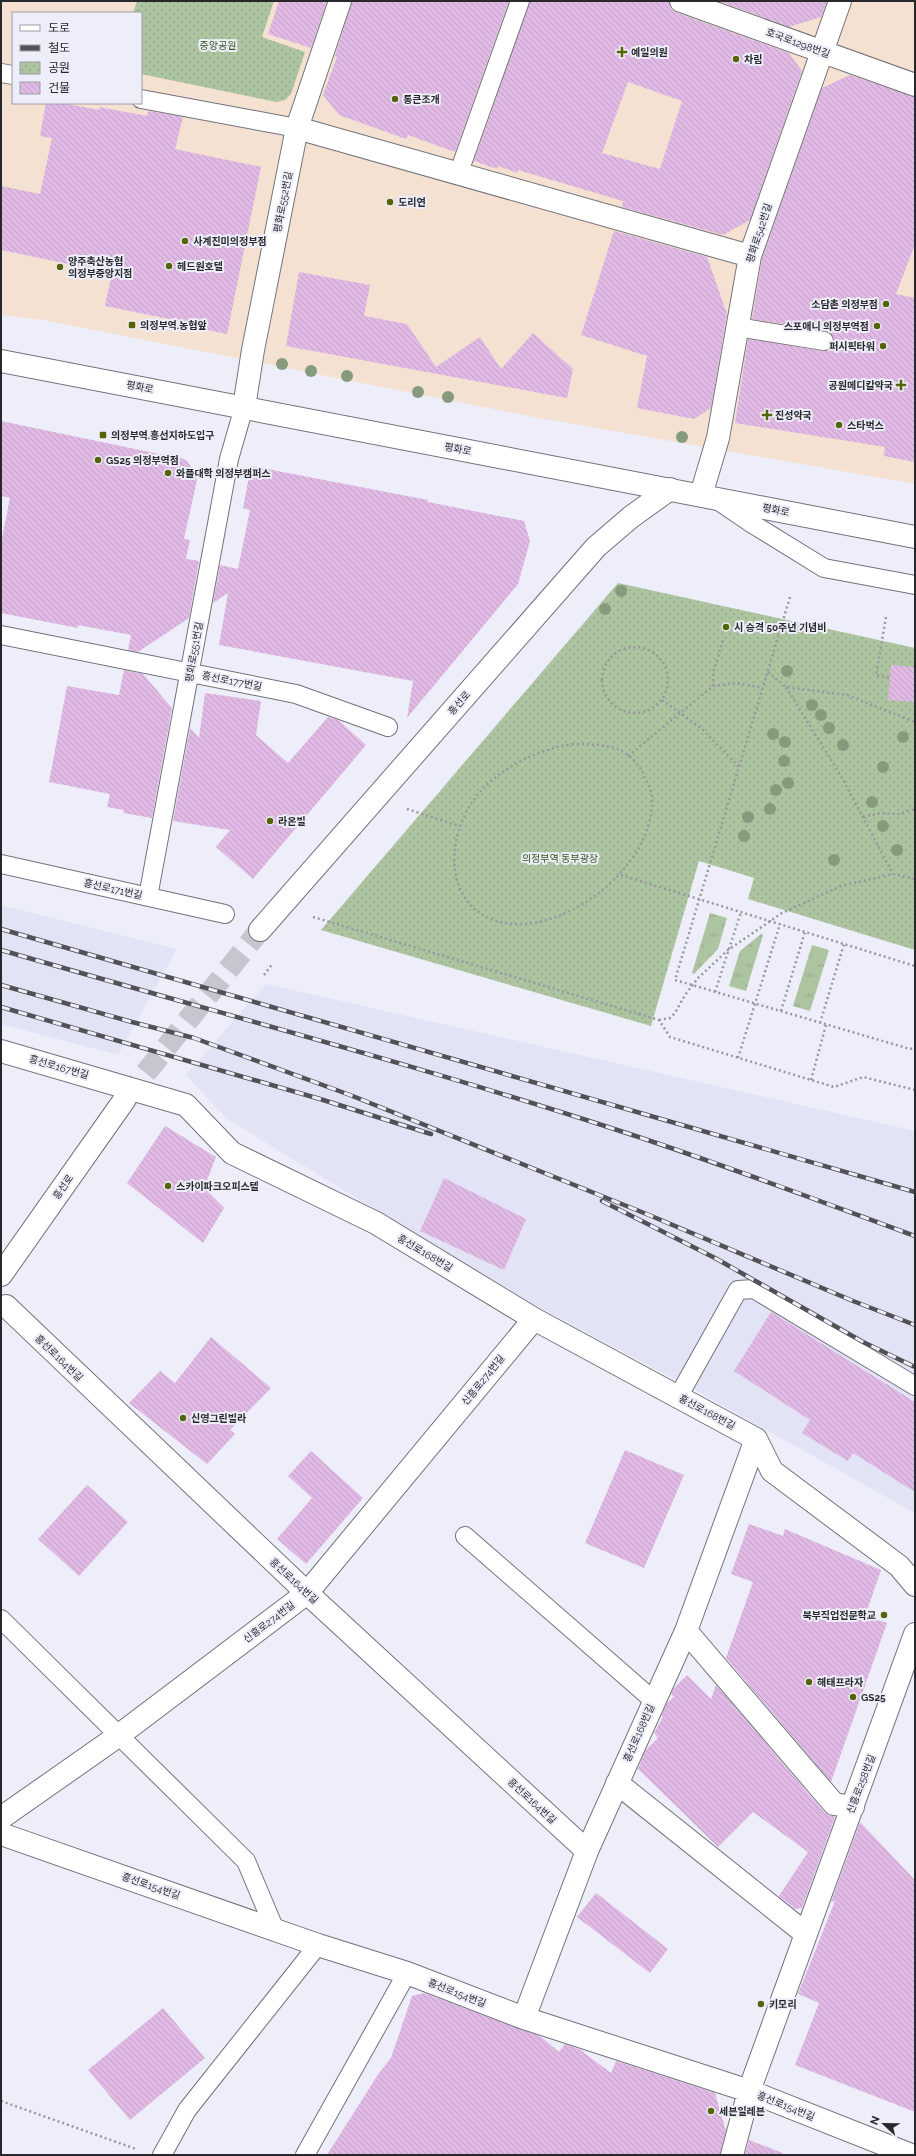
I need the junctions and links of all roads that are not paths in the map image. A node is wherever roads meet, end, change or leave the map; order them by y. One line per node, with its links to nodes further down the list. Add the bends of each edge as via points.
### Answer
1 (340, 1): 10 (street, 평화로552번길)
2 (520, 1): 11 (lane)
3 (681, 1): 5 (street, 호국로1298번길)
4 (840, 1): 5 (street, 평화로542번길)
5 (822, 51): 8 (street, 호국로1298번길); 12 (street, 평화로542번길)
6 (1, 73): 7 (lane)
7 (12, 75)
8 (915, 85)
9 (142, 99): 10 (lane)
10 (297, 128): 11 (street); 16 (street, 평화로552번길)
11 (459, 172): 12 (street)
12 (750, 256): 13 (street, 평화로542번길)
13 (737, 327): 14 (lane); 18 (street, 평화로542번길)
14 (824, 342)
15 (1, 361): 16 (street, 평화로)
16 (244, 407): 17 (street, 평화로); 22 (lane, 평화로551번길, via 229,459)
17 (670, 489): 18 (street, 평화로); 27 (street, 흥선로, via 630,517 596,547)
18 (708, 497): 19 (street, 평화로); 20 (lane, via 824,568)
19 (915, 537)
20 (915, 585)
21 (1, 635): 22 (lane, 흥선로177번길)
22 (190, 673): 23 (lane, 흥선로177번길, via 296,694); 25 (lane, 평화로551번길)
23 (388, 727)
24 (1, 864): 25 (lane, 흥선로171번길)
25 (148, 897): 26 (lane, 흥선로171번길)
26 (225, 914)
27 (260, 930)
28 (1, 1051): 29 (street, 흥선로167번길)
29 (121, 1091): 30 (street, 흥선로); 32 (street, 흥선로168번길, via 186,1105 232,1153 376,1223)
30 (1, 1276)
31 (6, 1306): 38 (street, 흥선로164번길)
32 (534, 1319): 34 (street, 흥선로168번길); 38 (street, 신흥로274번길)
33 (915, 1386): 34 (lane, via 754,1289 746,1289 738,1290)
34 (678, 1397): 35 (street, 흥선로168번길)
35 (756, 1439): 37 (street, via 772,1471 899,1566); 40 (street, 흥선로168번길)
36 (465, 1536): 42 (lane)
37 (915, 1585)
38 (308, 1593): 43 (street, 신흥로274번길); 48 (street, 흥선로164번길)
39 (1, 1619): 43 (lane)
40 (686, 1631): 42 (street, 흥선로168번길); 45 (street, via 834,1804)
41 (915, 1634): 45 (street, 신흥로258번길)
42 (654, 1700): 44 (street, 흥선로168번길)
43 (118, 1736): 46 (street, 신흥로274번길); 49 (lane, via 246,1861)
44 (617, 1783): 48 (street, 흥선로168번길); 50 (street)
45 (852, 1807): 50 (street, 신흥로258번길)
46 (1, 1818)
47 (1, 1834): 49 (street, 흥선로154번길)
48 (587, 1851): 53 (street, 흥선로168번길)
49 (275, 1930): 51 (street, 흥선로154번길)
50 (806, 1934): 54 (street, 신흥로258번길)
51 (318, 1945): 52 (street, 흥선로154번길); 55 (lane, via 187,2110)
52 (407, 1973): 53 (street, 흥선로154번길); 56 (lane)
53 (524, 2018): 54 (street, 흥선로154번길)
54 (749, 2091): 57 (street, 신흥로258번길); 58 (street, 흥선로154번길)
55 (162, 2155)
56 (305, 2155)
57 (732, 2155)
58 (911, 2155)

